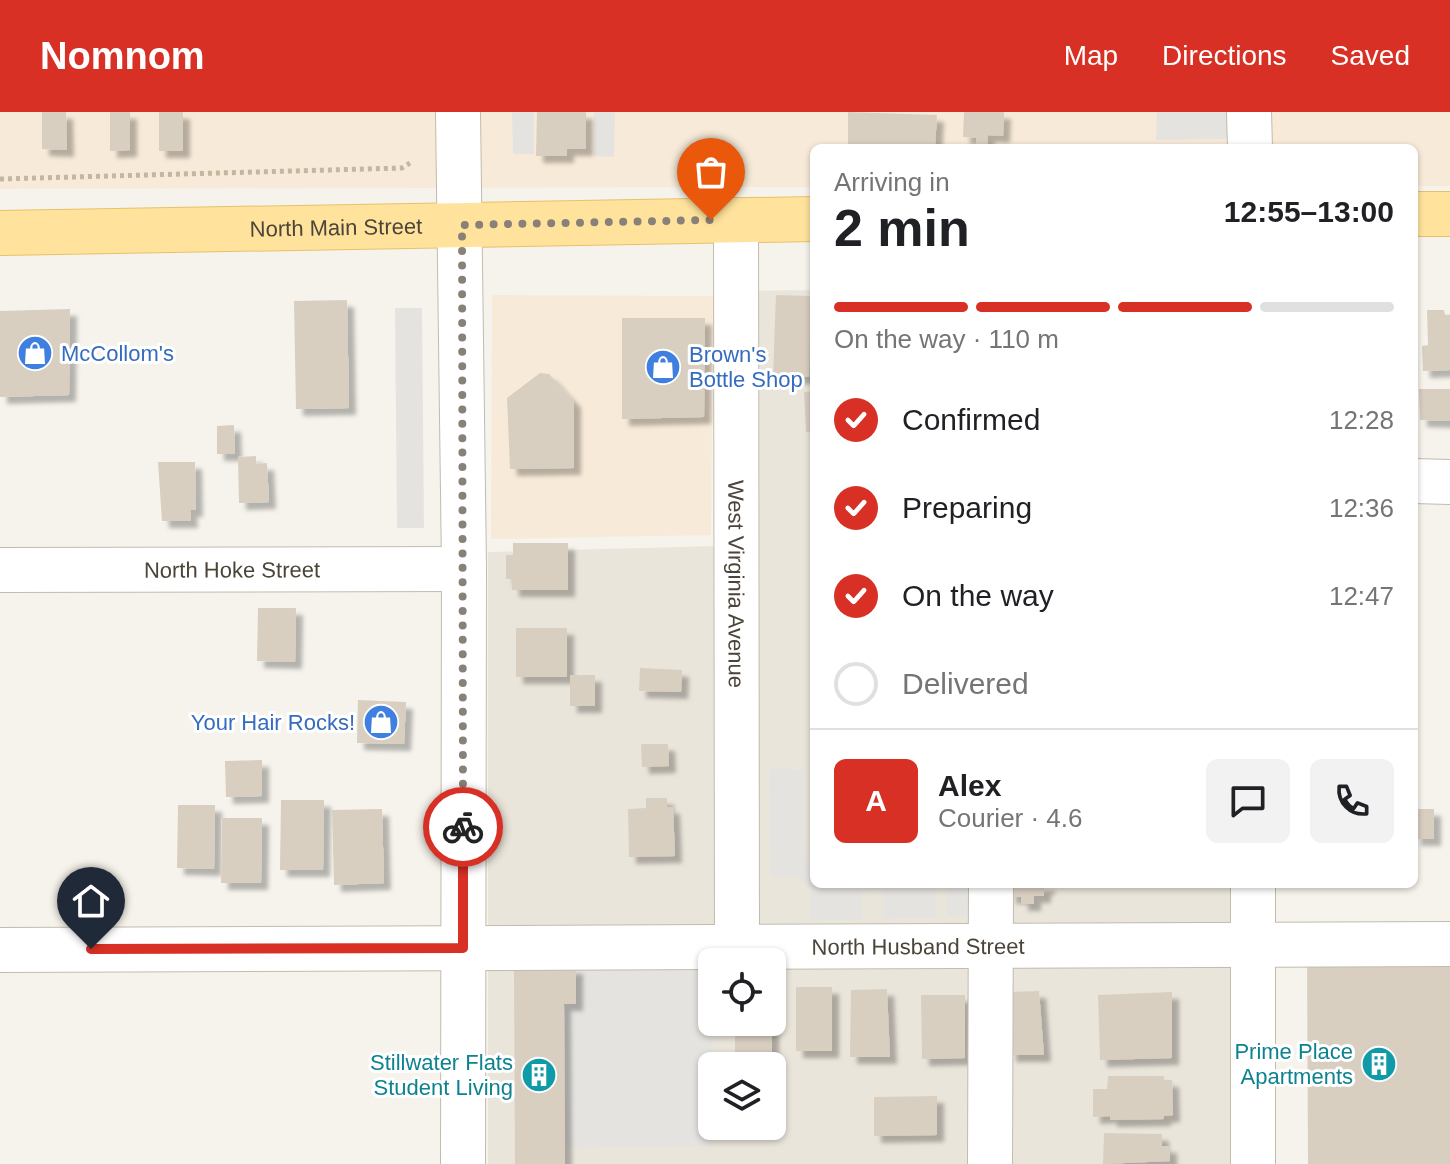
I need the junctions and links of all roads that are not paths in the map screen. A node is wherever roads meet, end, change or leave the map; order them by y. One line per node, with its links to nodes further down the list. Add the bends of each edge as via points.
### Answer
1 (458, 112): 8 (street)
2 (1249, 112): 3 (street)
3 (1250, 144)
4 (1418, 214): 5 (main road)
5 (1450, 214)
6 (810, 219): 7 (main road, North Main Street)
7 (736, 220): 8 (main road, North Main Street); 19 (street, West Virginia Avenue)
8 (462, 225): 9 (main road, North Main Street); 12 (street)
9 (0, 233)
10 (1418, 481): 11 (street)
11 (1450, 482)
12 (464, 569): 13 (street, North Hoke Street); 20 (street)
13 (0, 570)
14 (991, 888): 18 (street)
15 (1253, 888): 17 (street)
16 (1450, 944): 17 (street, North Husband Street)
17 (1253, 945): 18 (street, North Husband Street); 24 (street)
18 (991, 946): 19 (street, North Husband Street); 23 (street)
19 (737, 947): 20 (street, North Husband Street)
20 (463, 948): 21 (street, North Husband Street); 22 (street)
21 (0, 950)
22 (463, 1164)
23 (990, 1164)
24 (1253, 1164)

